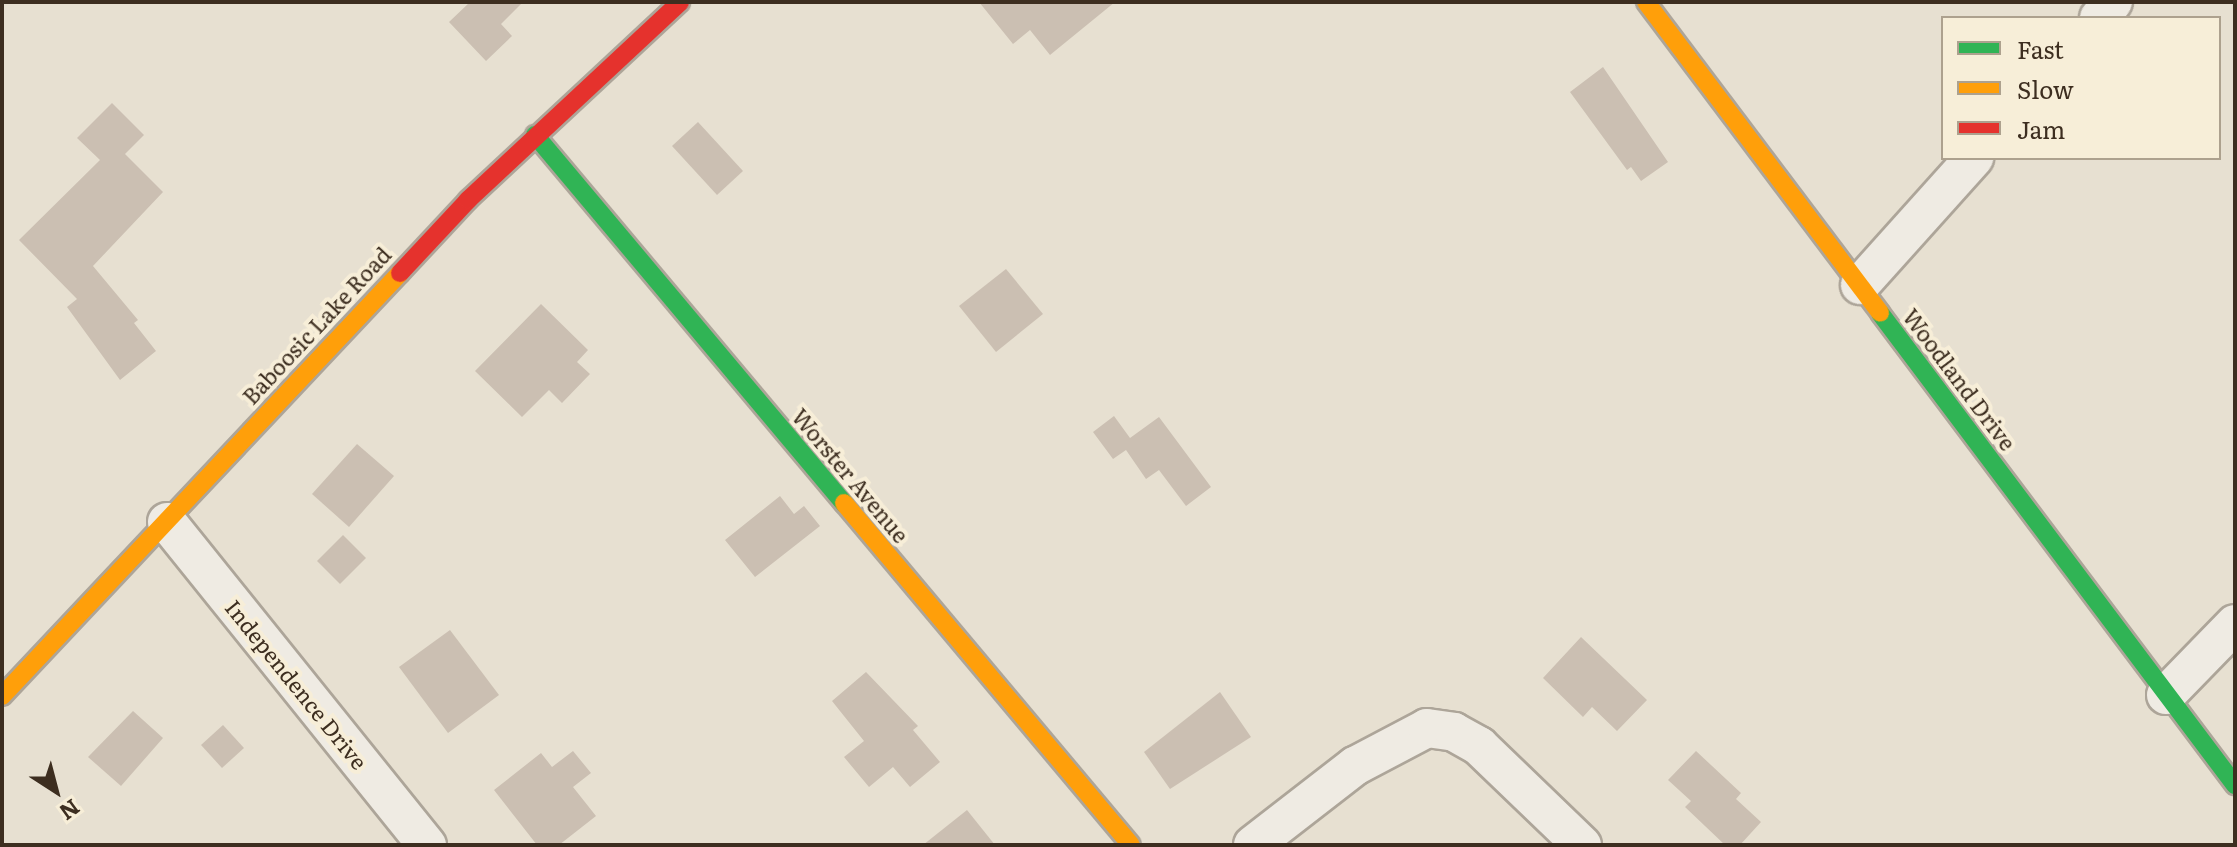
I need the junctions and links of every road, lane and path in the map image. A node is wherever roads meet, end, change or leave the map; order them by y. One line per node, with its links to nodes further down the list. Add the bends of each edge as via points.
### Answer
1 (680, 2): 3 (street, Baboosic Lake Road)
2 (1646, 2): 5 (street, Woodland Drive)
3 (535, 135): 6 (street, Baboosic Lake Road, via 439,230); 12 (street, Worster Avenue)
4 (1972, 160): 5 (street)
5 (1860, 285): 8 (street, Woodland Drive)
6 (167, 522): 9 (street, Baboosic Lake Road); 11 (street, Independence Drive)
7 (2235, 624): 8 (street)
8 (2166, 695): 10 (street, Woodland Drive)
9 (2, 696)
10 (2235, 785)
11 (427, 845)
12 (1131, 845)
13 (1253, 845): 14 (street, via 1355,766 1427,728 1454,732 1479,746)
14 (1582, 845)

